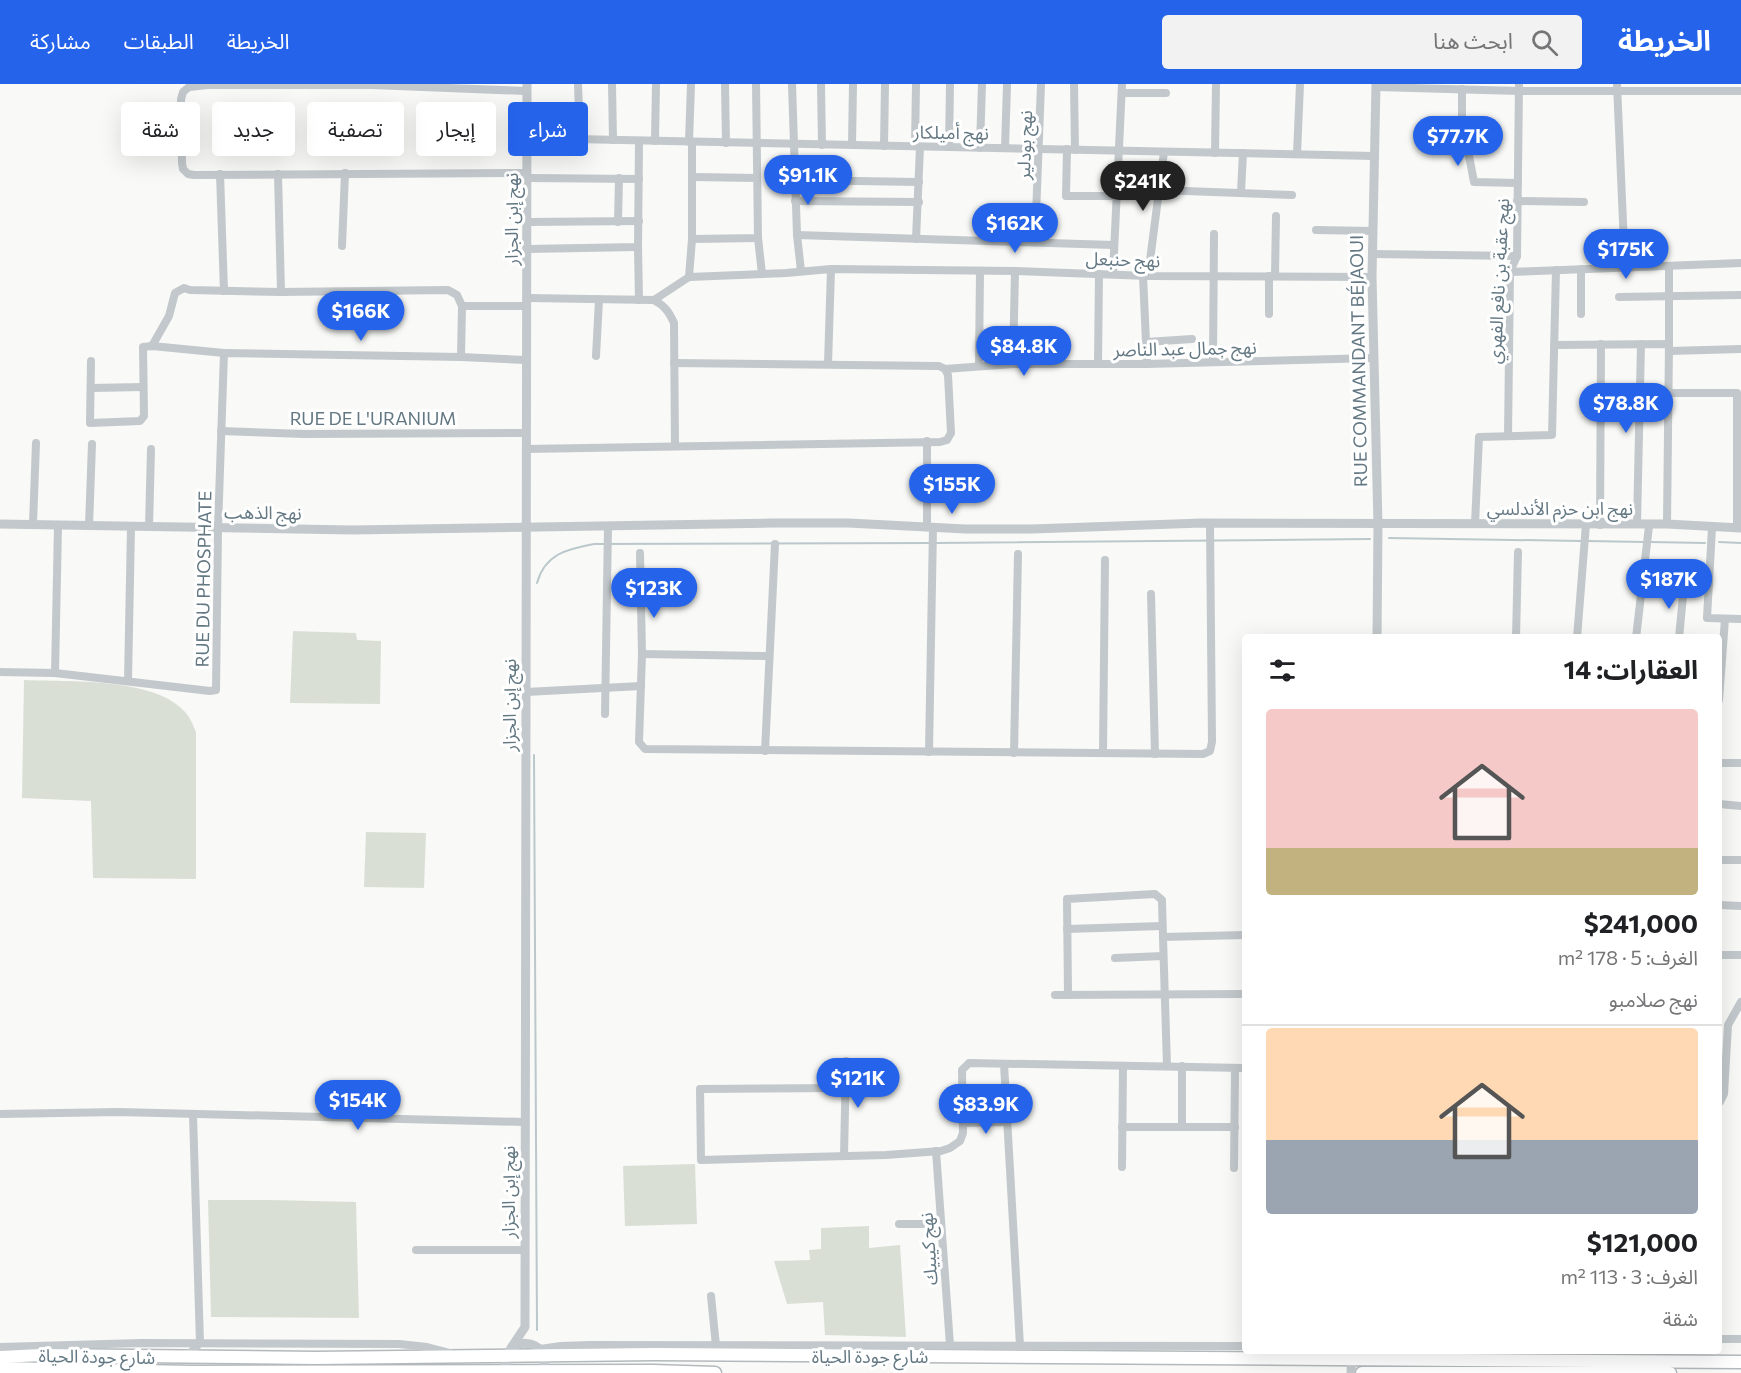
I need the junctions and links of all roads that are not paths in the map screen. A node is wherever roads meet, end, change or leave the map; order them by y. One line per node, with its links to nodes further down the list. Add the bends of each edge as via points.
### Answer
1 (208, 84): 19 (street); 57 (street, via 183,92 182,163 188,174)
2 (578, 84): 31 (street)
3 (612, 84): 33 (street)
4 (656, 84): 35 (street)
5 (691, 84): 36 (street)
6 (725, 84): 37 (street)
7 (756, 84): 38 (street)
8 (792, 84): 39 (street)
9 (821, 84): 40 (street)
10 (853, 84): 41 (street)
11 (885, 84): 42 (street)
12 (916, 84): 43 (street)
13 (950, 84): 44 (street)
14 (982, 84): 45 (street)
15 (1041, 84): 47 (street, نهج بودلير)
16 (1074, 84): 48 (street)
17 (1216, 84): 51 (street)
18 (1300, 84): 53 (street)
19 (304, 85): 20 (street)
20 (372, 85): 23 (street)
21 (1007, 85): 46 (street)
22 (1376, 86): 28 (street); 55 (street, RUE COMMANDANT BÉJAOUI)
23 (527, 87)
24 (1519, 87): 26 (street); 28 (street); 66 (street, نهج عقبة بن نافع الفهري)
25 (1122, 88): 30 (street); 49 (street)
26 (1617, 88): 27 (street); 95 (street)
27 (1695, 88): 29 (street)
28 (1462, 89): 66 (street, via 1462,119 1474,182)
29 (1741, 92)
30 (1166, 93)
31 (579, 102)
32 (588, 140): 33 (street, نهج أميلكار)
33 (613, 140): 34 (street, نهج أميلكار)
34 (639, 141): 35 (street, نهج أميلكار); 63 (street)
35 (655, 141): 36 (street, نهج أميلكار)
36 (691, 142): 37 (street, نهج أميلكار); 60 (street)
37 (726, 142): 38 (street, نهج أميلكار)
38 (756, 143): 39 (street, نهج أميلكار); 62 (street)
39 (793, 144): 40 (street, نهج أميلكار); 64 (street)
40 (822, 145): 41 (street, نهج أميلكار)
41 (852, 145): 42 (street, نهج أميلكار)
42 (884, 146): 43 (street, نهج أميلكار)
43 (918, 146): 44 (street, نهج أميلكار); 65 (street)
44 (949, 147): 45 (street, نهج أميلكار)
45 (980, 148): 46 (street, نهج أميلكار)
46 (1005, 148): 47 (street, نهج أميلكار)
47 (1039, 149): 48 (street, نهج أميلكار); 86 (street, نهج بودلير)
48 (1071, 150): 49 (street, نهج أميلكار); 70 (street, via 1066,196)
49 (1119, 151): 50 (street, نهج أميلكار); 70 (street)
50 (1164, 152): 51 (street, نهج أميلكار); 67 (street)
51 (1215, 153): 52 (street, نهج أميلكار)
52 (1243, 153): 53 (street, نهج أميلكار); 68 (street)
53 (1297, 154): 55 (street, نهج أميلكار)
54 (527, 156): 59 (street, نهج إبن الجزار)
55 (1374, 156): 80 (street, RUE COMMANDANT BÉJAOUI)
56 (345, 173): 58 (street); 59 (street); 88 (street)
57 (220, 174): 58 (street); 111 (street)
58 (278, 174): 112 (street)
59 (527, 176): 61 (street); 77 (street, نهج إبن الجزار)
60 (692, 177): 62 (street); 84 (street)
61 (619, 178): 63 (street); 78 (street)
62 (757, 178): 83 (street)
63 (639, 179): 76 (street)
64 (794, 180): 65 (street); 71 (street)
65 (919, 182): 73 (street)
66 (1518, 183): 72 (street, نهج عقبة بن نافع الفهري)
67 (1159, 190): 68 (street); 106 (street)
68 (1241, 192): 69 (street)
69 (1292, 195)
70 (1116, 196): 87 (street)
71 (795, 201): 73 (street); 82 (street)
72 (1517, 201): 74 (street); 92 (street, نهج عقبة بن نافع الفهري)
73 (919, 202): 85 (street)
74 (1584, 202)
75 (1276, 216): 108 (street)
76 (639, 221): 78 (street); 89 (street)
77 (527, 222): 78 (street); 90 (street, نهج إبن الجزار)
78 (618, 222)
79 (1316, 230): 80 (street)
80 (1372, 231): 91 (street, RUE COMMANDANT BÉJAOUI)
81 (1214, 234): 107 (street)
82 (796, 235): 85 (street); 99 (street)
83 (758, 238): 84 (street); 103 (street)
84 (692, 239): 109 (street)
85 (916, 239): 86 (street)
86 (1035, 242): 87 (street)
87 (1114, 245): 105 (street)
88 (342, 246)
89 (638, 247): 90 (street); 117 (street)
90 (527, 249): 119 (street, نهج إبن الجزار)
91 (1372, 254): 92 (street); 110 (street, RUE COMMANDANT BÉJAOUI)
92 (1517, 256): 102 (street, نهج عقبة بن نافع الفهري)
93 (1741, 263): 94 (street)
94 (1669, 266): 95 (street); 114 (street)
95 (1624, 268): 97 (street)
96 (831, 269): 99 (street, نهج حنبعل); 100 (street, نهج حنبعل); 139 (street)
97 (1581, 269): 98 (street); 122 (street)
98 (1556, 270): 102 (street); 126 (street)
99 (801, 271): 103 (street, نهج حنبعل)
100 (980, 271): 101 (street, نهج حنبعل); 143 (street)
101 (1015, 271): 104 (street, نهج حنبعل); 140 (street)
102 (1510, 272): 150 (street, نهج عقبة بن نافع الفهري)
103 (762, 274): 109 (street, نهج حنبعل)
104 (1099, 274): 105 (street, نهج حنبعل); 141 (street)
105 (1113, 274): 106 (street, نهج حنبعل)
106 (1146, 276): 107 (street, نهج حنبعل); 124 (street)
107 (1213, 276): 108 (street, نهج حنبعل); 137 (street)
108 (1272, 276): 110 (street, نهج حنبعل); 121 (street)
109 (689, 277): 118 (street)
110 (1372, 277): 134 (street, RUE COMMANDANT BÉJAOUI)
111 (224, 291): 112 (street); 128 (street, via 184,288 175,293 169,316)
112 (281, 292): 120 (street, via 448,290 457,295)
113 (1741, 295): 114 (street)
114 (1669, 296): 115 (street); 129 (street)
115 (1619, 297)
116 (599, 300): 117 (street); 119 (street); 131 (street)
117 (639, 300): 118 (street)
118 (654, 300): 138 (street, via 669,311 674,323)
119 (527, 302): 120 (street); 135 (street, نهج إبن الجزار)
120 (462, 306): 133 (street)
121 (1269, 314)
122 (1581, 314)
123 (1192, 339): 124 (street)
124 (1146, 342): 142 (street)
125 (1641, 344): 127 (street); 129 (street); 162 (street)
126 (1554, 345): 127 (street); 150 (street, via 1552,435)
127 (1601, 345): 166 (street)
128 (152, 346): 132 (street); 145 (street, via 143,349)
129 (1669, 347): 130 (street); 147 (street)
130 (1741, 349)
131 (596, 356)
132 (223, 357): 133 (street); 148 (street, RUE DU PHOSPHATE)
133 (461, 357): 135 (street)
134 (1374, 358): 137 (street, نهج جمال عبد الناصر); 165 (street, RUE COMMANDANT BÉJAOUI)
135 (525, 360): 149 (street, نهج إبن الجزار)
136 (91, 361): 146 (street)
137 (1213, 362): 142 (street, نهج جمال عبد الناصر)
138 (674, 363): 139 (street, نهج جمال عبد الناصر); 154 (street)
139 (828, 364): 144 (street, نهج جمال عبد الناصر)
140 (1013, 364): 141 (street, نهج جمال عبد الناصر); 143 (street, نهج جمال عبد الناصر)
141 (1098, 364): 142 (street, نهج جمال عبد الناصر)
142 (1147, 364)
143 (979, 365): 144 (street, نهج جمال عبد الناصر)
144 (945, 369): 151 (street, via 951,433 947,440)
145 (143, 387): 146 (street); 146 (street, via 143,419 90,423)
146 (90, 388)
147 (1668, 393): 163 (street); 176 (street, via 1737,393)
148 (221, 430): 149 (street, RUE DE L'URANIUM, via 304,434); 173 (street, RUE DU PHOSPHATE)
149 (526, 433): 155 (street, نهج إبن الجزار)
150 (1508, 436): 160 (street, via 1479,437)
151 (927, 441): 154 (street); 172 (street)
152 (36, 443): 159 (street)
153 (92, 444): 167 (street)
154 (675, 445): 155 (street)
155 (526, 448): 174 (street, نهج إبن الجزار)
156 (152, 449): 171 (street)
157 (1210, 523): 165 (street, نهج ابن حزم الأندلسي); 172 (street, نهج ابن حزم الأندلسي, via 1032,530); 205 (street, via 1212,742 1203,754)
158 (0, 524): 159 (street, نهج الذهب)
159 (33, 524): 164 (street, نهج الذهب)
160 (1475, 524): 161 (street, نهج ابن حزم الأندلسي); 165 (street, نهج ابن حزم الأندلسي)
161 (1586, 524): 166 (street, نهج ابن حزم الأندلسي); 188 (street)
162 (1637, 524): 166 (street, نهج ابن حزم الأندلسي); 169 (street, نهج ابن حزم الأندلسي)
163 (1667, 524): 169 (street, نهج ابن حزم الأندلسي); 175 (street, نهج ابن حزم الأندلسي)
164 (58, 525): 167 (street, نهج الذهب); 195 (street)
165 (1378, 525): 186 (street, RUE COMMANDANT BÉJAOUI)
166 (1600, 525)
167 (89, 526): 170 (street, نهج الذهب)
168 (608, 526): 172 (street, نهج الذهب, via 848,523); 174 (street, نهج الذهب); 198 (street)
169 (1649, 526): 189 (street)
170 (131, 527): 171 (street, نهج الذهب); 196 (street)
171 (149, 527): 173 (street, نهج الذهب)
172 (930, 527): 202 (street)
173 (218, 528): 174 (street, نهج الذهب); 196 (street, RUE DU PHOSPHATE, via 216,690)
174 (526, 528): 199 (street, نهج إبن الجزار)
175 (1712, 528): 176 (street, نهج ابن حزم الأندلسي); 184 (street, via 1707,618)
176 (1739, 528)
177 (775, 544): 192 (street)
178 (1518, 552): 187 (street)
179 (640, 553): 191 (street)
180 (1018, 554): 203 (street)
181 (1105, 560): 204 (street)
182 (1684, 585): 190 (street)
183 (1151, 594): 205 (street)
184 (1725, 619): 185 (street); 193 (street)
185 (1741, 619)
186 (1377, 634)
187 (1516, 634)
188 (1577, 634)
189 (1636, 634)
190 (1679, 634)
191 (642, 654): 192 (street); 197 (street)
192 (769, 656): 201 (street)
193 (1722, 660)
194 (0, 672): 195 (street)
195 (56, 673): 196 (street)
196 (128, 681)
197 (641, 686): 198 (street); 201 (street, via 639,742 645,750)
198 (605, 688): 199 (street); 200 (street)
199 (526, 692): 238 (street, نهج إبن الجزار)
200 (605, 714)
201 (765, 750): 202 (street)
202 (929, 752): 203 (street)
203 (1014, 753): 204 (street)
204 (1103, 753): 205 (street)
205 (1155, 754)
206 (1722, 763): 207 (street)
207 (1741, 763)
208 (1722, 804): 209 (street)
209 (1741, 806)
210 (1722, 860): 211 (street)
211 (1741, 860)
212 (1722, 905): 213 (street)
213 (1741, 906)
214 (1162, 926): 215 (street); 215 (street, via 1162,900 1155,894 1067,899); 217 (street)
215 (1067, 929): 224 (street)
216 (1242, 935): 217 (street)
217 (1163, 937): 219 (street)
218 (1722, 955): 220 (street)
219 (1163, 956): 221 (street); 225 (street)
220 (1741, 956)
221 (1115, 958)
222 (1242, 994): 225 (street)
223 (1055, 995): 224 (street)
224 (1068, 995): 225 (street)
225 (1165, 996): 230 (street)
226 (1741, 1002): 235 (street, via 1728,1025)
227 (846, 1061): 234 (street)
228 (1004, 1064): 229 (street); 239 (street); 240 (street, via 965,1065)
229 (1123, 1066): 230 (street); 241 (street)
230 (1167, 1066): 231 (street)
231 (1182, 1066): 232 (street); 242 (street)
232 (1235, 1068): 233 (street); 243 (street)
233 (1242, 1068)
234 (846, 1088): 245 (street); 245 (street, via 700,1089 701,1160)
235 (1722, 1098)
236 (0, 1114): 237 (street)
237 (193, 1115): 238 (street); 256 (street)
238 (524, 1122): 251 (street, نهج إبن الجزار)
239 (1007, 1122): 240 (street); 259 (street)
240 (964, 1123): 244 (street, via 960,1141 950,1149)
241 (1122, 1127): 242 (street); 246 (street)
242 (1182, 1127): 243 (street)
243 (1235, 1127): 247 (street)
244 (936, 1151): 245 (street); 249 (street, نهج كيبيك)
245 (844, 1156)
246 (1122, 1167)
247 (1234, 1168)
248 (899, 1224): 249 (street)
249 (941, 1224): 258 (street, نهج كيبيك)
250 (416, 1250): 251 (street)
251 (525, 1250): 253 (street, نهج إبن الجزار)
252 (711, 1296): 257 (street)
253 (525, 1327): 262 (street); 263 (street)
254 (1722, 1339): 255 (street)
255 (1741, 1339)
256 (200, 1343): 261 (street); 270 (street, via 399,1344); 271 (street, via 190,1353)
257 (716, 1346): 258 (street); 262 (street, via 590,1345)
258 (950, 1346): 259 (street)
259 (1020, 1346): 260 (street)
260 (1242, 1346)
261 (0, 1347)
262 (539, 1349): 263 (highway, شارع جودة الحياة); 272 (highway, شارع جودة الحياة); 278 (street, via 545,1362)
263 (509, 1351): 270 (highway, شارع جودة الحياة); 277 (street)
264 (1281, 1354): 272 (street)
265 (1370, 1354): 269 (highway, شارع جودة الحياة)
266 (1387, 1354): 284 (street)
267 (1426, 1354): 273 (highway, شارع جودة الحياة)
268 (0, 1355): 271 (highway, شارع جودة الحياة)
269 (1354, 1355): 272 (highway, شارع جودة الحياة); 282 (street)
270 (457, 1356): 271 (highway, شارع جودة الحياة)
271 (176, 1358)
272 (1296, 1358)
273 (1741, 1362)
274 (0, 1368): 275 (highway, شارع جودة الحياة)
275 (177, 1372): 276 (highway, شارع جودة الحياة)
276 (441, 1372): 277 (highway, شارع جودة الحياة)
277 (506, 1372): 278 (highway, شارع جودة الحياة)
278 (542, 1372): 279 (highway, شارع جودة الحياة)
279 (593, 1372): 281 (highway, شارع جودة الحياة)
280 (1448, 1372): 284 (highway); 285 (highway)
281 (715, 1373)
282 (1351, 1373)
283 (1362, 1373): 284 (highway)
284 (1391, 1373)
285 (1670, 1373)

